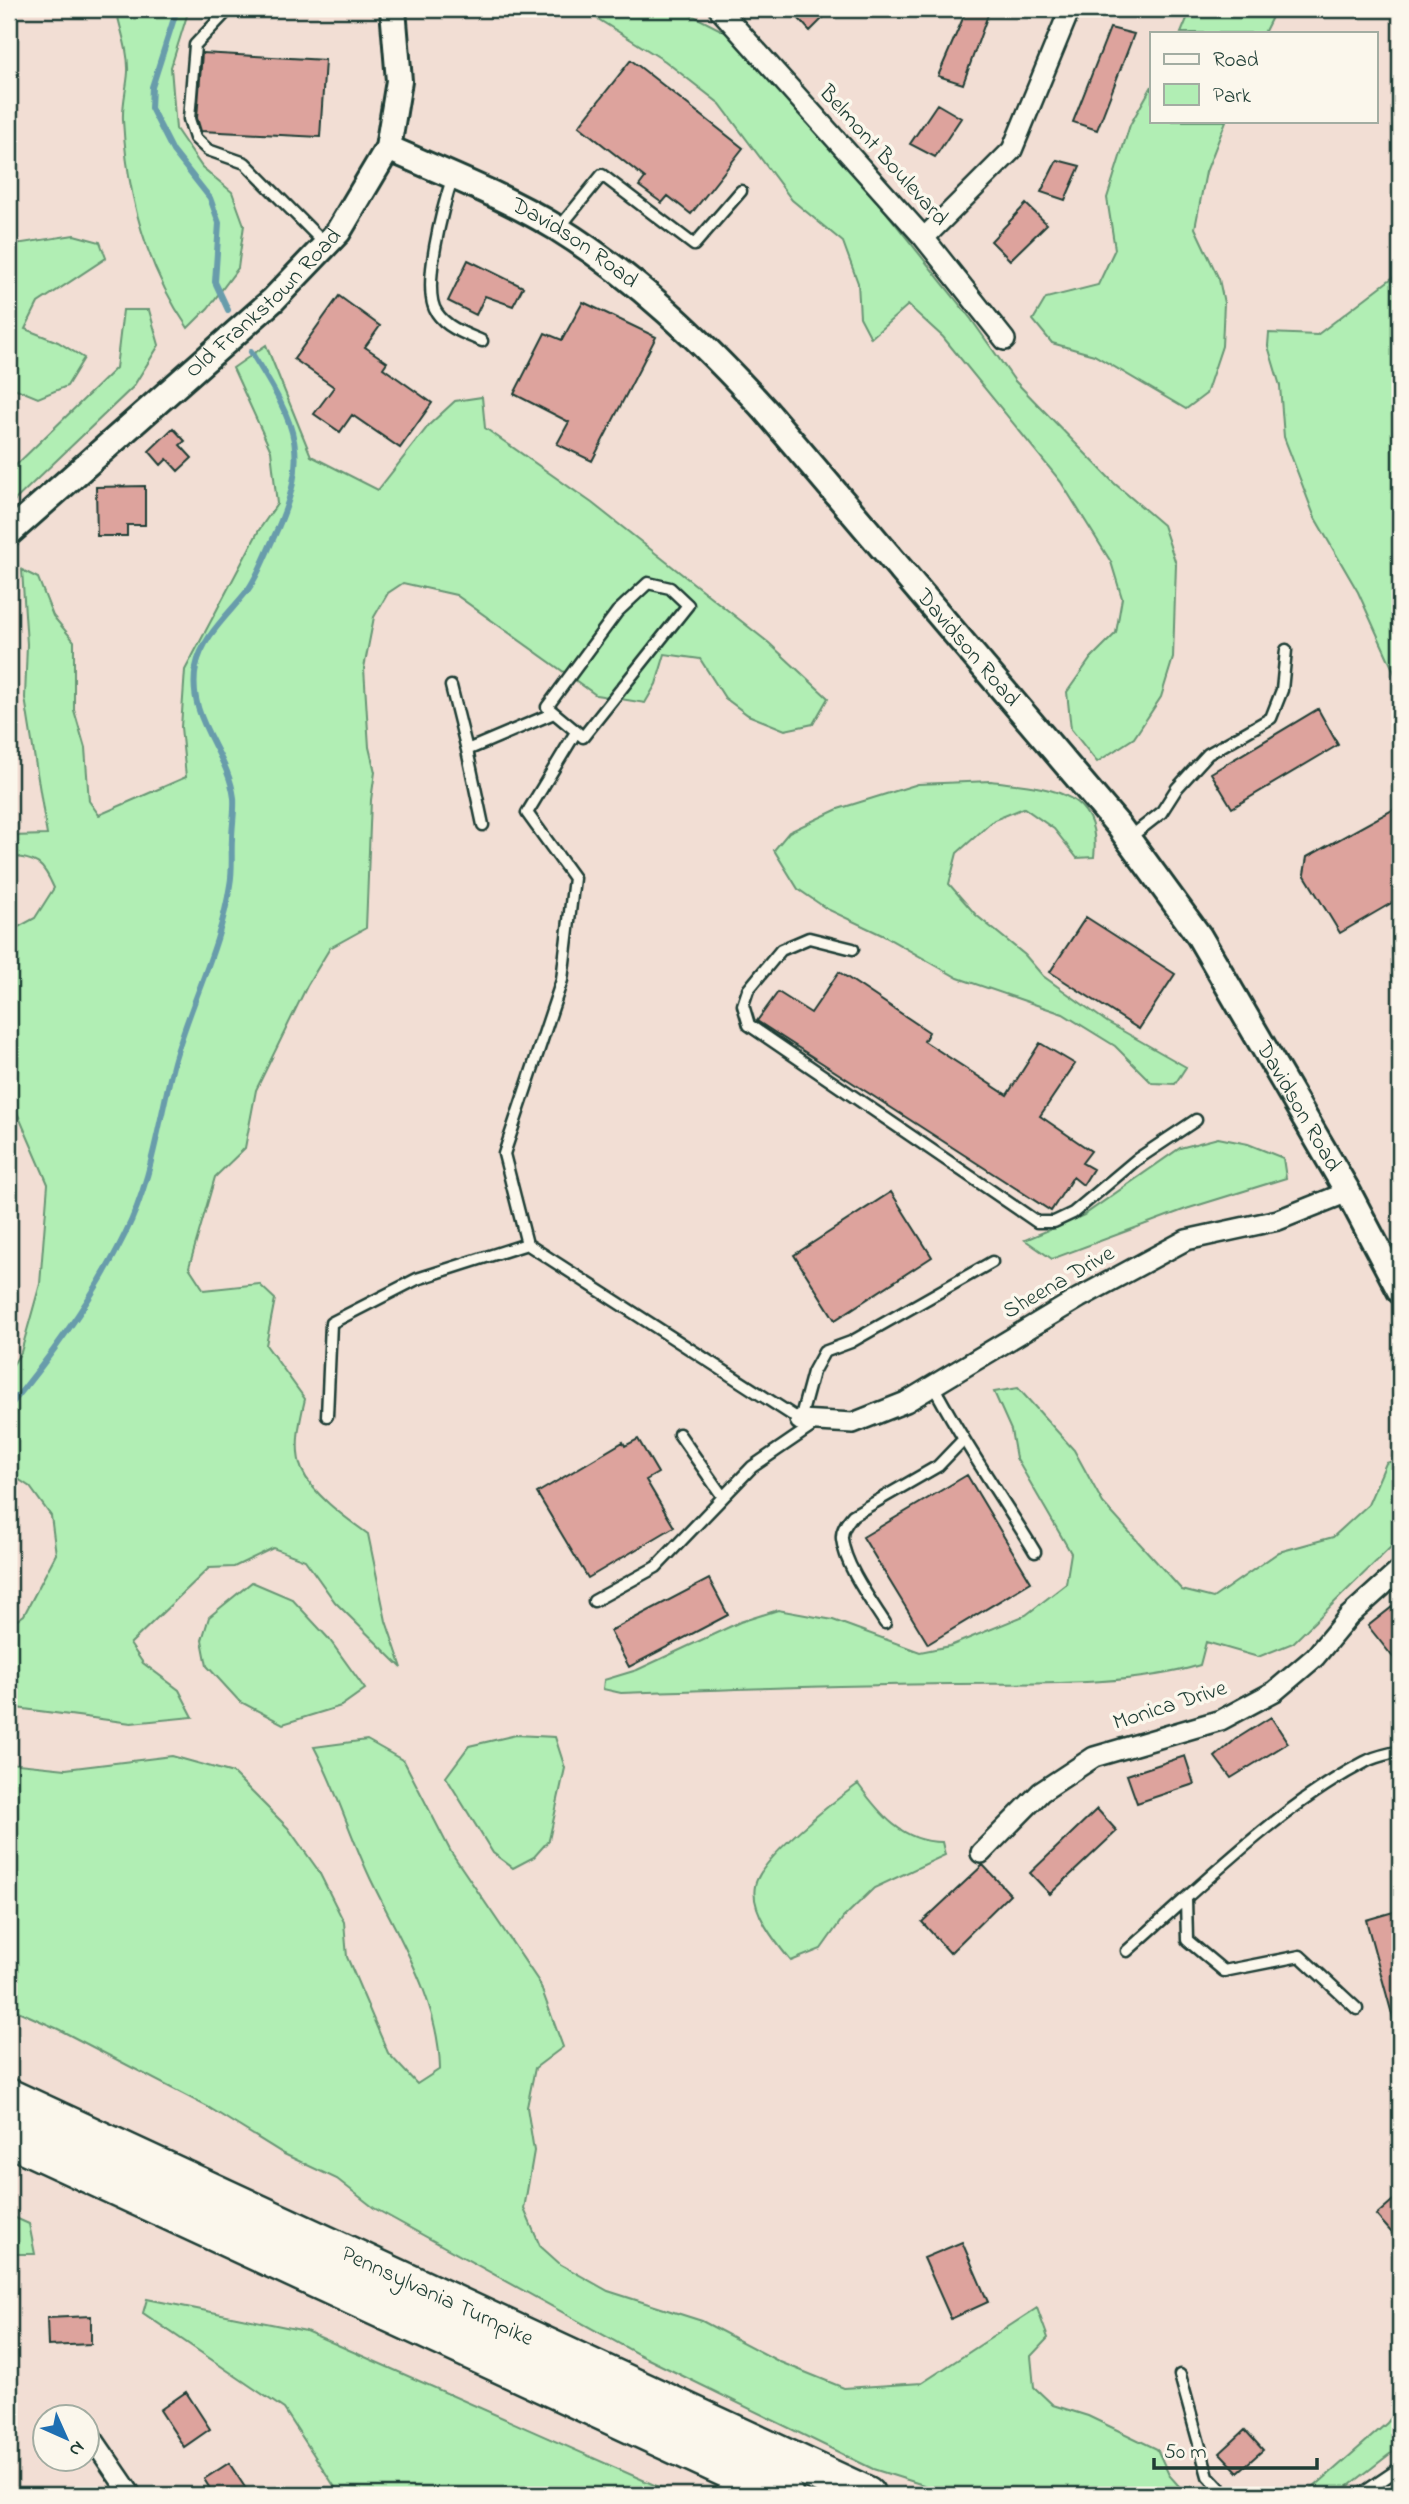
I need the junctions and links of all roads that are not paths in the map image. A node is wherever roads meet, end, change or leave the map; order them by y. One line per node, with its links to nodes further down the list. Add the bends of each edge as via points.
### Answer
1 (229, 9): 10 (lane, via 195,45 189,119 195,138 208,150 245,163)
2 (393, 9): 5 (street, Old Frankstown Road, via 398,81)
3 (719, 9): 9 (street, Belmont Boulevard)
4 (1070, 9): 9 (street, via 1012,150)
5 (388, 148): 6 (street, Davidson Road); 10 (street, Old Frankstown Road)
6 (453, 176): 8 (street, Davidson Road); 12 (lane, via 432,265 434,311 447,325)
7 (741, 191): 8 (lane, via 694,245 602,175)
8 (558, 229): 20 (street, Davidson Road, via 651,297 717,357)
9 (924, 238): 11 (street, Belmont Boulevard)
10 (326, 245): 13 (street, Old Frankstown Road, via 273,300)
11 (1005, 340)
12 (482, 341)
13 (9, 533)
14 (1286, 650): 20 (lane, via 1282,690 1271,718 1208,754 1161,813)
15 (451, 685): 18 (lane)
16 (554, 713): 17 (lane); 17 (lane, via 547,707 617,612 648,583 670,588 688,605 583,737); 18 (lane)
17 (576, 732): 24 (lane, via 527,813 574,878 562,980 504,1154)
18 (467, 750): 19 (lane)
19 (483, 825)
20 (1128, 839): 23 (street, Davidson Road, via 1199,936)
21 (853, 949): 22 (lane, via 809,938 781,950 748,990 743,1005 749,1025 1037,1222 1054,1222 1073,1213 1136,1160)
22 (1196, 1120)
23 (1348, 1192): 26 (street, Davidson Road); 27 (street, Sheena Drive, via 1278,1220 1186,1240 1079,1297)
24 (527, 1244): 28 (lane, via 417,1279 331,1323); 29 (lane)
25 (992, 1262): 29 (lane, via 851,1342 824,1352 813,1372)
26 (1399, 1284)
27 (933, 1385): 29 (street, Sheena Drive, via 906,1402 853,1423); 31 (lane)
28 (327, 1416)
29 (809, 1421): 32 (lane)
30 (678, 1434): 32 (lane)
31 (962, 1441): 33 (lane, via 980,1462); 36 (lane, via 938,1466 853,1515 845,1525 842,1539 855,1571)
32 (723, 1497): 35 (lane, via 656,1567)
33 (1035, 1552)
34 (1400, 1570): 38 (street, Monica Drive, via 1275,1691 1221,1720 1094,1757 1041,1792)
35 (594, 1601)
36 (885, 1623)
37 (1400, 1751): 39 (lane, via 1366,1761 1315,1794)
38 (981, 1853)
39 (1186, 1899): 40 (lane); 41 (lane, via 1187,1940 1224,1971 1300,1956)
40 (1127, 1951)
41 (1357, 2009)
42 (9, 2098): 49 (highway, Pennsylvania Turnpike)
43 (9, 2137): 48 (highway, Pennsylvania Turnpike)
44 (1181, 2375): 50 (lane, via 1208,2476)
45 (102, 2453): 47 (street)
46 (1400, 2468): 51 (lane)
47 (131, 2495)
48 (784, 2495)
49 (866, 2495)
50 (1226, 2495)
51 (1360, 2495)

